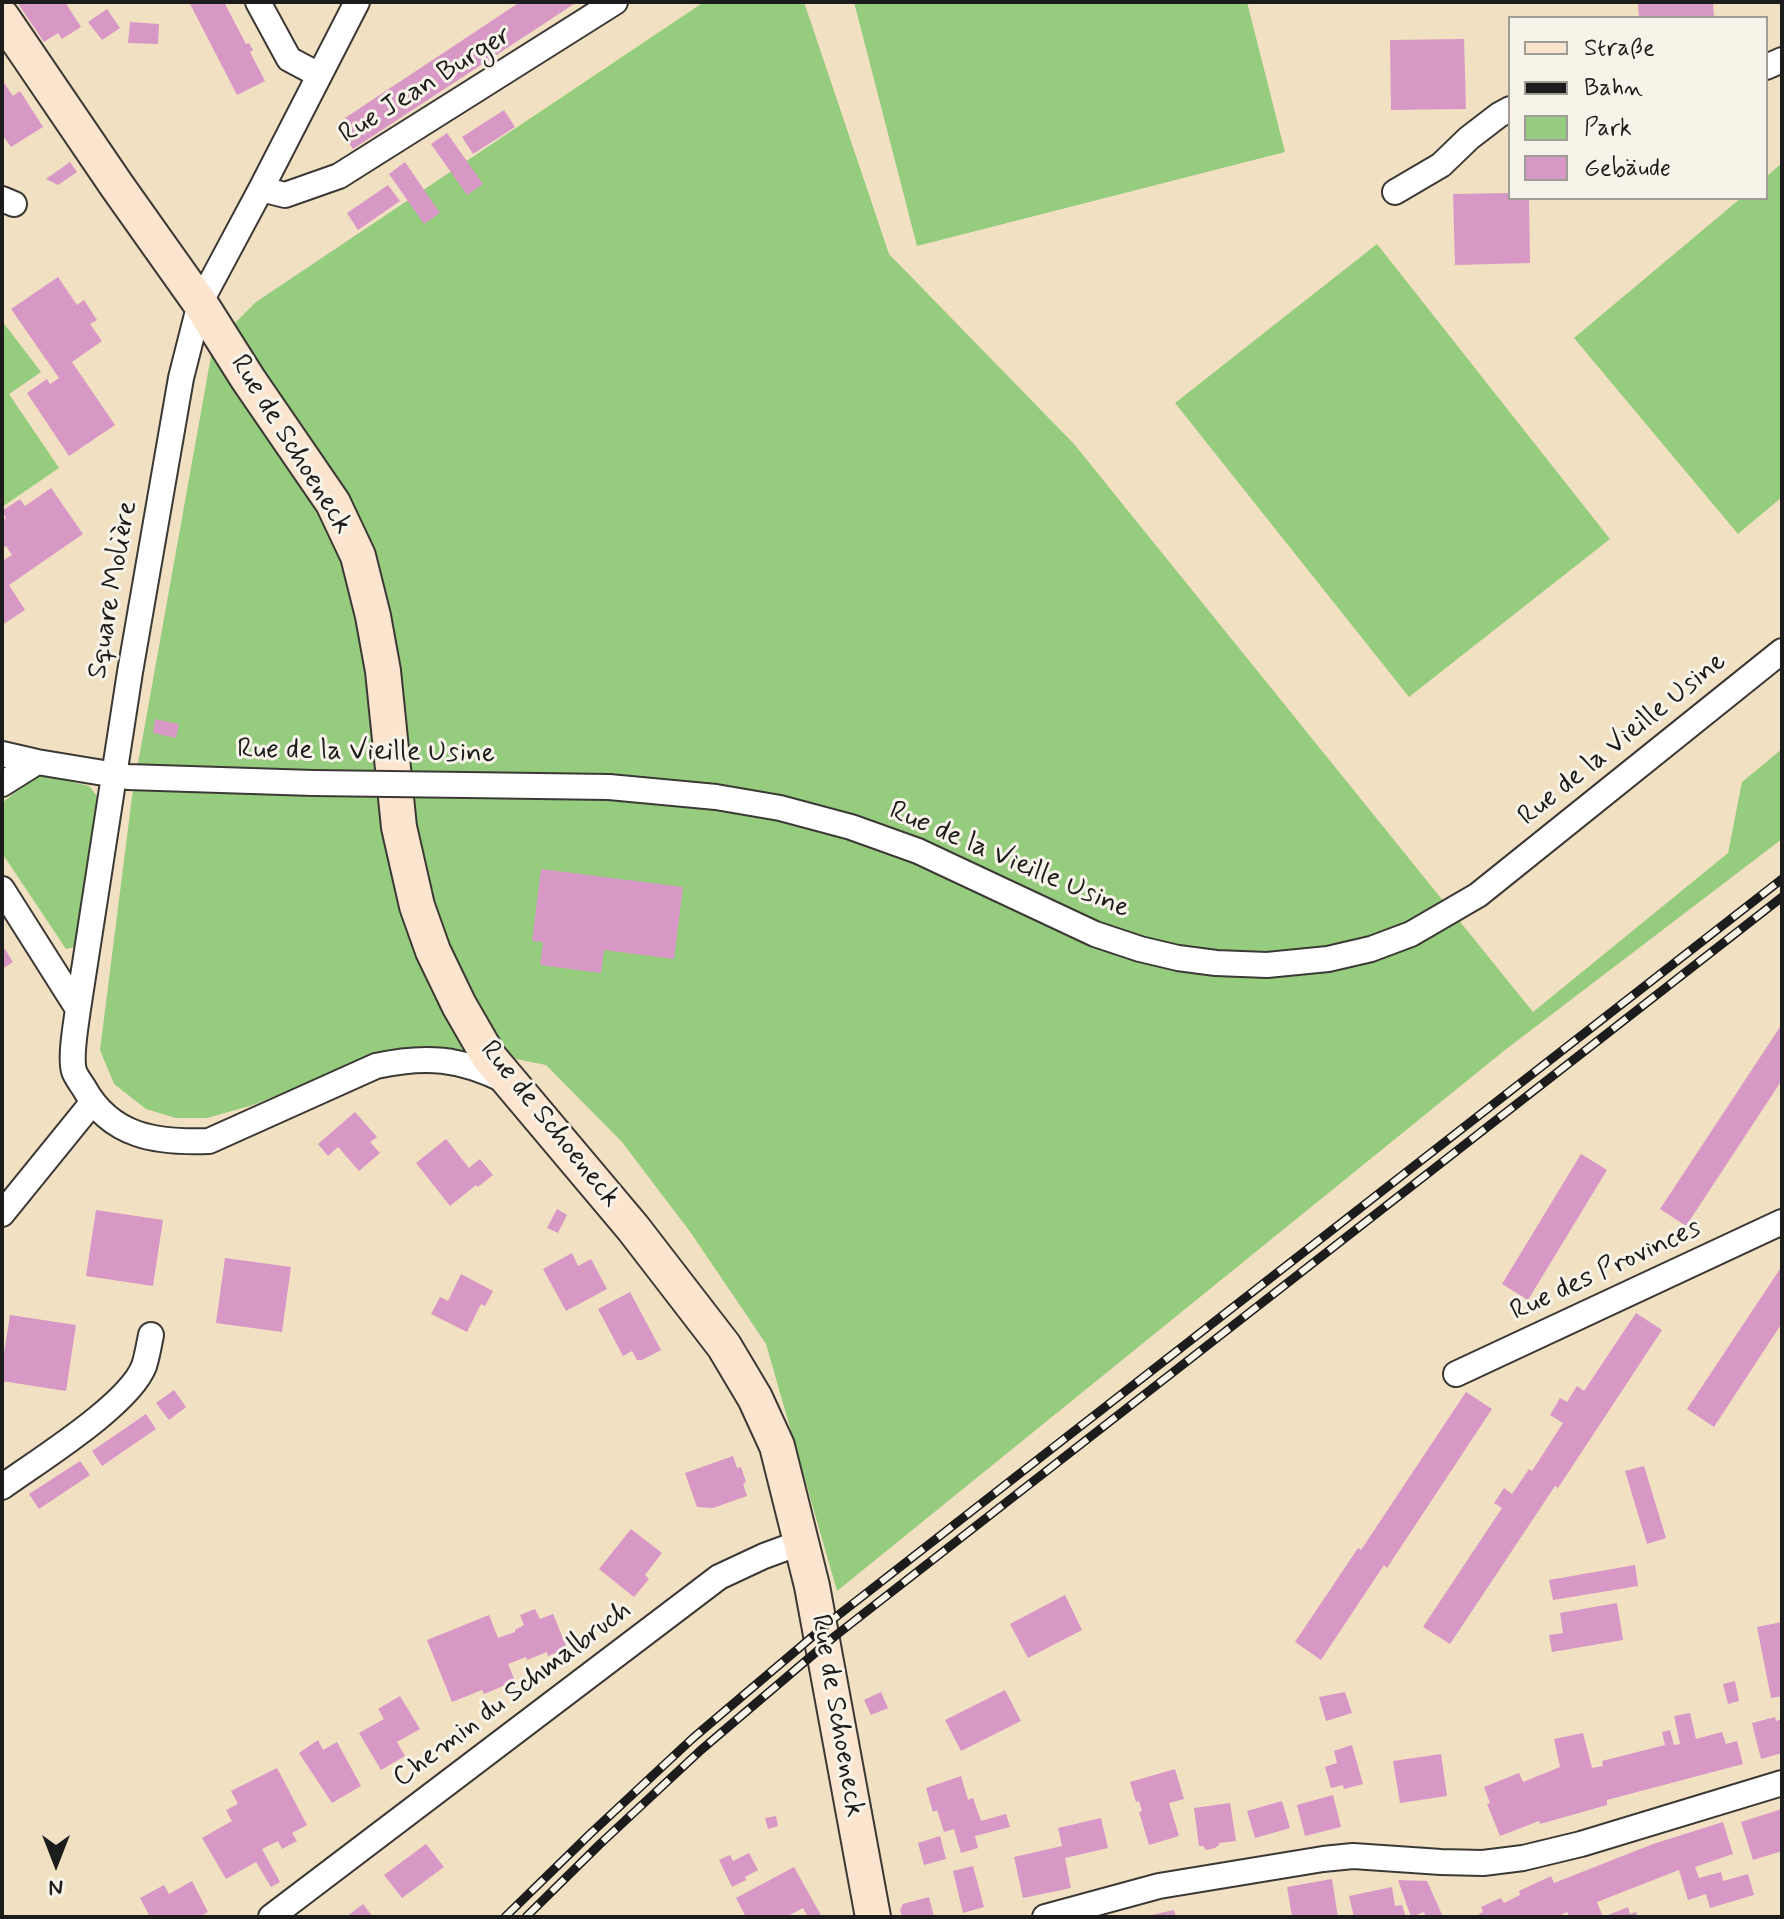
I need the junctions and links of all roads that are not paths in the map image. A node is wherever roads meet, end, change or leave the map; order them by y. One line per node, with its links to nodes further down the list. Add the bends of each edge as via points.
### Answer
1 (258, 2): 5 (street, via 289,59)
2 (357, 2): 5 (street, Rue Jean Burger)
3 (615, 2): 7 (street, Rue Jean Burger, via 339,176 285,195)
4 (2, 17): 9 (main road, Rue de Schoeneck)
5 (319, 75): 7 (street, Rue Jean Burger)
6 (1508, 110): 8 (street, via 1441,165)
7 (261, 189): 9 (street, Rue Jean Burger)
8 (1395, 192)
9 (200, 303): 13 (street, Square Molière, via 179,392); 17 (main road, Rue de Schoeneck, via 333,503 358,556 383,671 399,827 417,906 459,1005)
10 (1782, 651): 13 (street, Rue de la Vieille Usine, bridge, via 1478,895 1411,934 1371,949 1267,965 1216,963 1140,949 1095,934 918,851 780,808 716,797 609,787)
11 (2, 754): 12 (street)
12 (37, 762): 13 (street); 14 (street)
13 (114, 775): 16 (street, Square Molière)
14 (2, 784)
15 (2, 889): 16 (street)
16 (78, 1009): 18 (street, Square Molière, via 74,1070)
17 (510, 1083): 18 (street, via 463,1063 405,1059 376,1066 209,1141 137,1135); 24 (main road, Rue de Schoeneck, via 724,1346 777,1446)
18 (92, 1103): 19 (street)
19 (2, 1214)
20 (1782, 1222): 22 (street, Rue des Provinces)
21 (151, 1335): 23 (street, via 143,1368 128,1391)
22 (1456, 1374)
23 (2, 1487)
24 (802, 1542): 26 (street, Chemin du Schmalbruch, via 719,1577); 27 (main road, Rue de Schoeneck)
25 (1782, 1783): 28 (street, via 1523,1858 1483,1863 1323,1859 1159,1886)
26 (271, 1917)
27 (873, 1917)
28 (1045, 1917)

